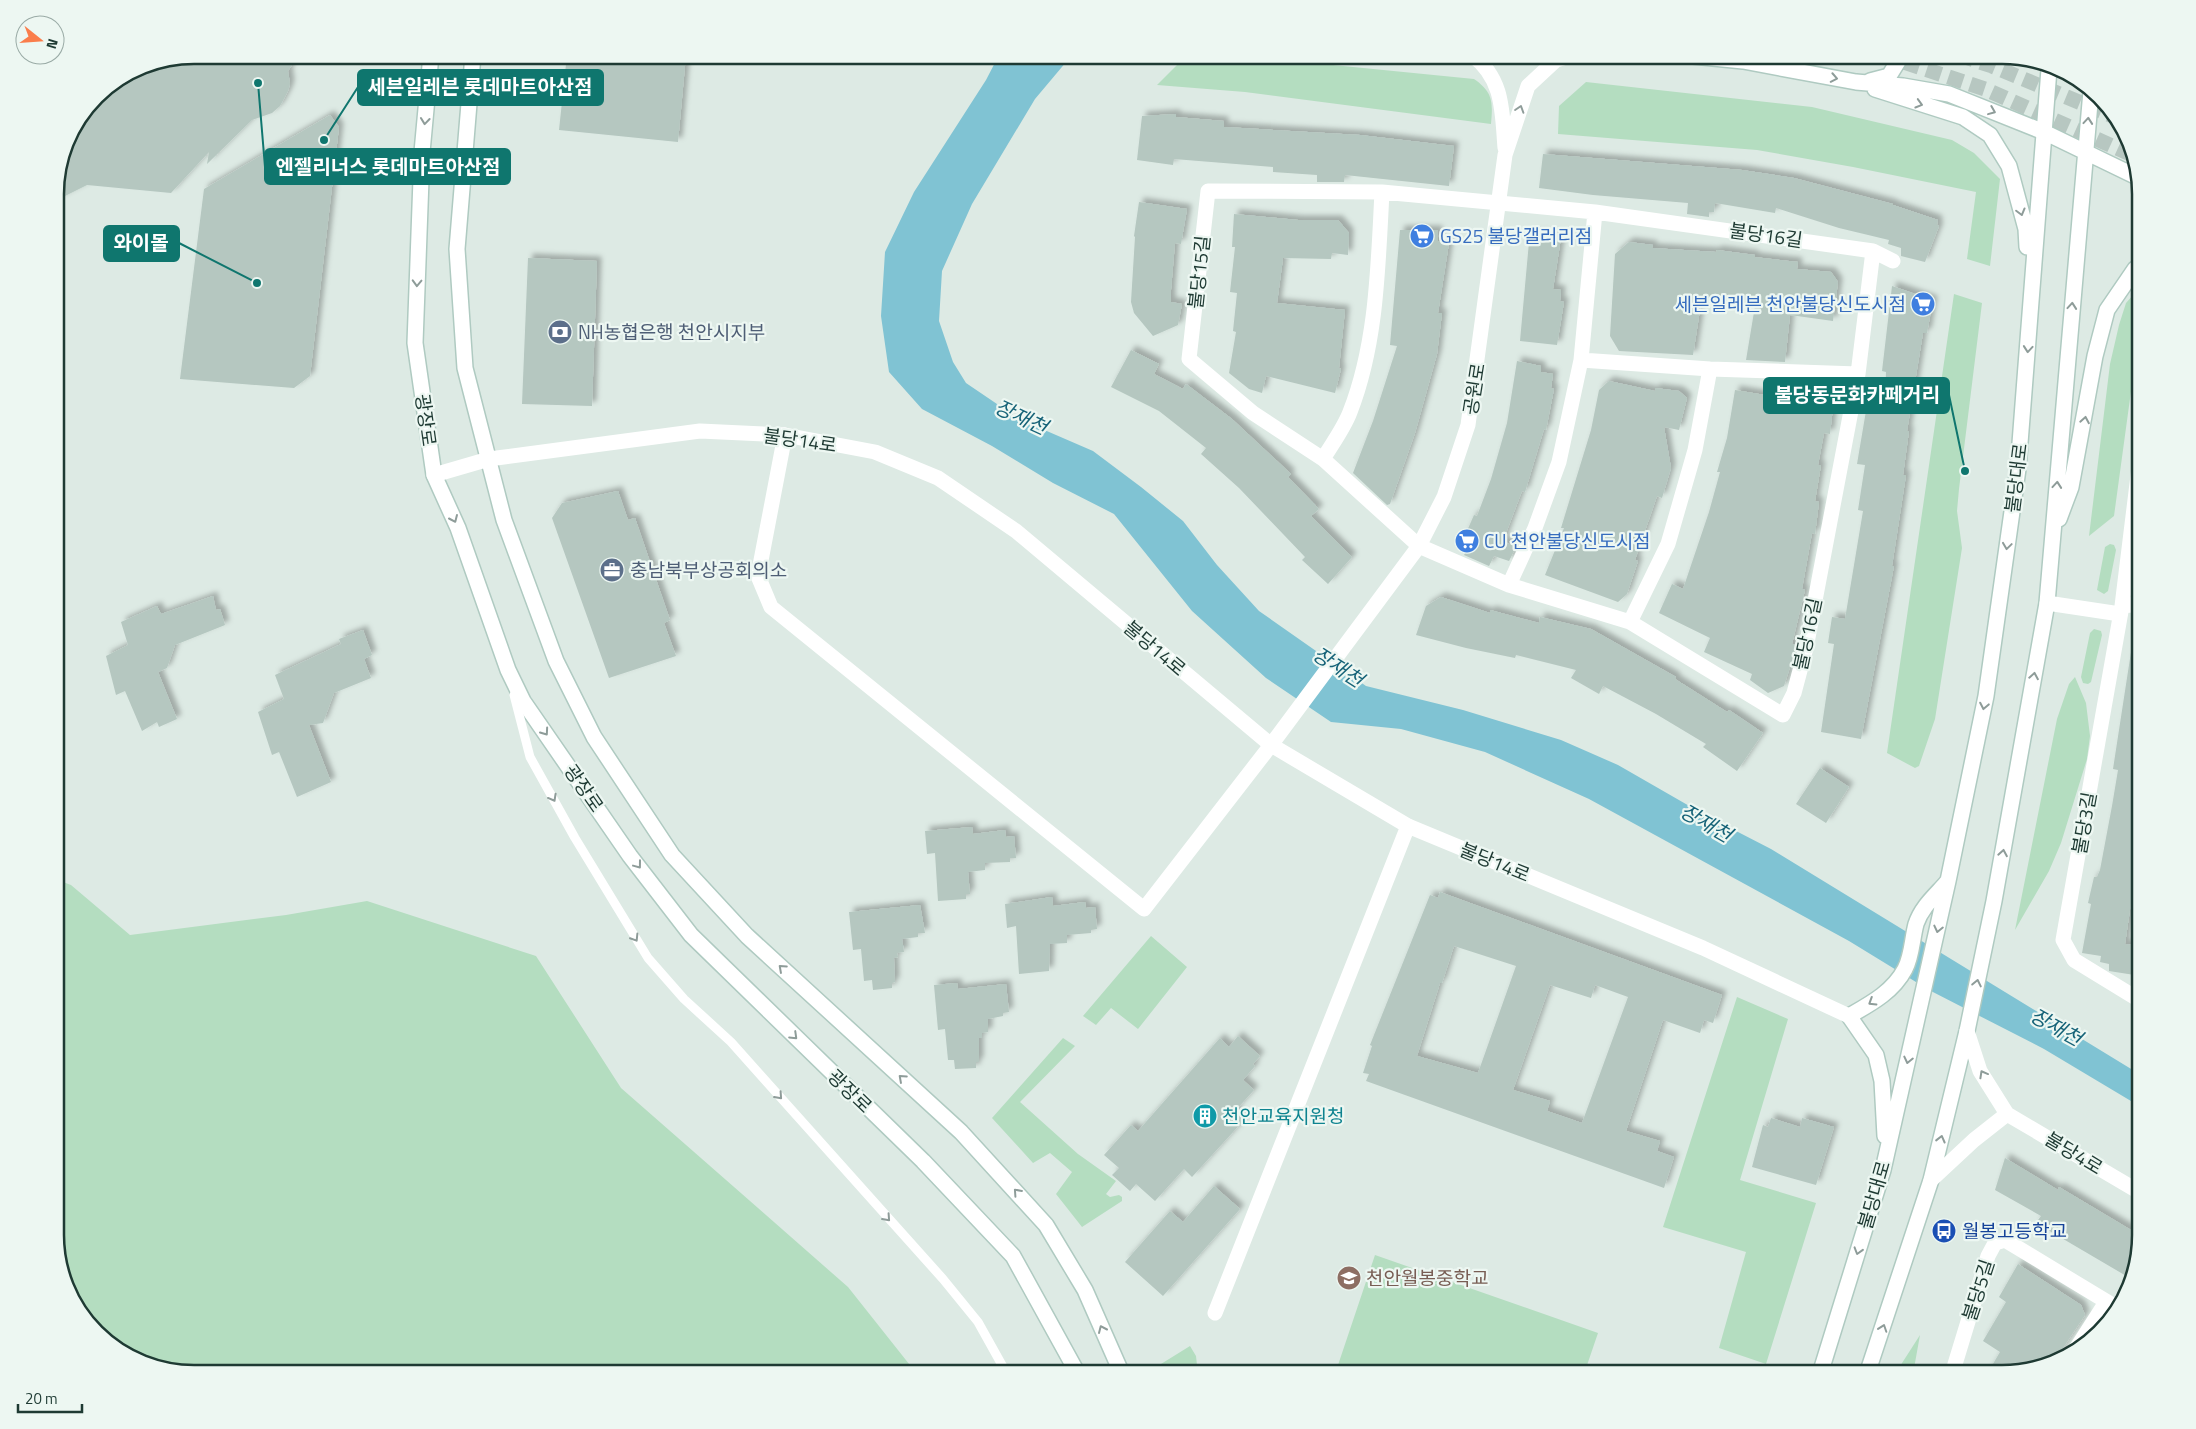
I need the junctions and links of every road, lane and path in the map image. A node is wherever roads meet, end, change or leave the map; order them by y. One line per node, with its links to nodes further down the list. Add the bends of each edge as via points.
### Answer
1 (430, 64): 27 (street, 광장로, one-way to 27, via 422,152 415,343)
2 (472, 64): 25 (street, 광장로, via 457,249 465,368)
3 (1485, 64): 12 (street, via 1499,91)
4 (1552, 64): 12 (street, one-way to 4, via 1528,86)
5 (1759, 64): 8 (street, one-way to 8)
6 (1896, 64): 8 (street, via 1889,76)
7 (2049, 73): 10 (street, 불당대로)
8 (1856, 82): 10 (street, one-way to 10, via 1949,94); 20 (street, one-way to 20, via 1963,117 1990,135 2009,166 2026,229)
9 (2090, 98): 11 (street, one-way to 9)
10 (2044, 132): 11 (street); 20 (street, 불당대로)
11 (2086, 150): 13 (street); 29 (street, one-way to 11)
12 (1505, 155): 15 (street, 공원로)
13 (2130, 174)
14 (1382, 192): 15 (street, 불당15길); 26 (street, via 1374,314 1365,367 1350,414); 26 (street, 불당15길, via 1208,191 1189,359 1253,413)
15 (1499, 204): 16 (street, 불당16길); 30 (street, 공원로, via 1468,425 1444,497)
16 (1594, 212): 17 (street, 불당16길); 21 (street)
17 (1873, 251): 18 (street); 23 (street, 불당16길)
18 (1893, 261)
19 (2132, 273): 29 (street, one-way to 19, via 2071,487 2095,356 2107,310)
20 (2032, 301): 39 (street, 불당대로, one-way to 39, via 2018,469 1987,686)
21 (1581, 360): 22 (street); 31 (street, via 1559,462 1535,528)
22 (1710, 369): 23 (street); 35 (street, via 1695,450 1668,544)
23 (1858, 374): 35 (street, 불당16길, via 1806,648 1794,693 1783,715)
24 (785, 435): 25 (street, 불당14로, via 700,431); 37 (street, 불당14로, via 875,452 938,478 1016,531); 37 (street, via 758,576 771,606 1144,909)
25 (489, 459): 27 (street, 불당14로); 51 (street, 광장로, one-way to 25, via 1085,1290 1046,1225 961,1132 747,936 672,856 594,737 556,661 504,520)
26 (1323, 459): 30 (street, 불당15길)
27 (434, 475): 36 (street, 광장로, one-way to 36, via 458,528)
28 (2132, 523): 34 (street, 불당3길)
29 (2052, 534): 32 (street)
30 (1419, 546): 31 (street, 불당16길); 37 (street, 공원로)
31 (1509, 585): 35 (street, 불당16길)
32 (2047, 603): 34 (street); 42 (street, one-way to 32, via 1994,901)
33 (2132, 607): 34 (street)
34 (2121, 610): 40 (street, 불당3길, via 2063,940 2074,960)
35 (1630, 622)
36 (508, 670): 49 (lane, one-way to 49, via 530,757 648,958 684,999 731,1042 943,1279 978,1322); 50 (street, 광장로, one-way to 50, via 523,701 630,856 691,935 923,1161 1012,1256)
37 (1271, 745): 38 (street, 불당14로)
38 (1408, 826): 41 (street, 불당14로, via 1703,948); 48 (street)
39 (1948, 881): 41 (street, one-way to 41, via 1930,899 1917,922 1906,968 1893,986); 44 (street, 불당대로, one-way to 44)
40 (2132, 995)
41 (1849, 1016): 44 (street, via 1876,1055 1882,1081)
42 (1967, 1030): 43 (street, one-way to 42, via 1980,1070); 45 (street, one-way to 42)
43 (2007, 1114): 45 (street); 46 (street, 불당4로)
44 (1886, 1155): 52 (street, 불당대로, one-way to 52)
45 (1931, 1180): 53 (street, one-way to 45)
46 (2132, 1188)
47 (2111, 1305): 54 (street, 불당5길, via 2005,1240 1995,1243 1988,1256)
48 (1215, 1314)
49 (1002, 1365)
50 (1073, 1365)
51 (1118, 1365)
52 (1823, 1365)
53 (1870, 1365)
54 (1955, 1365)

